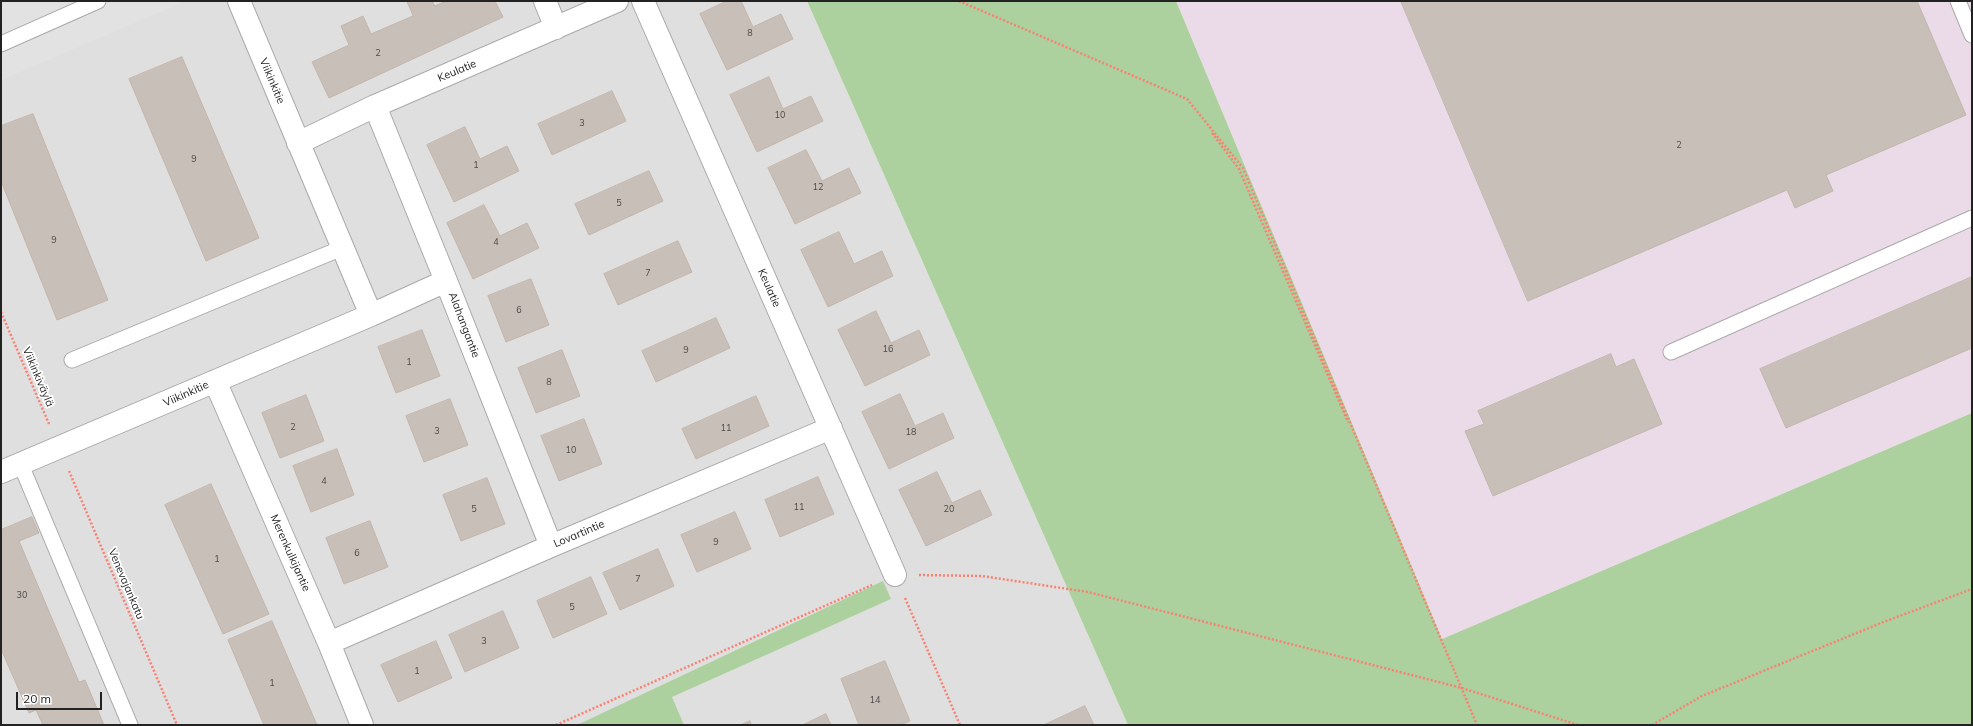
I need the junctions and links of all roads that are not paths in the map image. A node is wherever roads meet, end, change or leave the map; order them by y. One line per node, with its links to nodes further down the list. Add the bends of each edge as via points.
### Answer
1 (98, 1): 9 (lane)
2 (239, 1): 11 (street, Viikinkitie)
3 (545, 1): 7 (street)
4 (617, 1): 7 (street, Keulatie)
5 (643, 1): 19 (street, Keulatie)
6 (1958, 1): 8 (lane)
7 (556, 28): 10 (street, Keulatie)
8 (1972, 35)
9 (1, 44)
10 (375, 106): 11 (street, Keulatie); 14 (street, Alahangantie)
11 (298, 143): 13 (street, Viikinkitie)
12 (1972, 218): 16 (lane)
13 (342, 248): 15 (street, Viikinkitie); 17 (lane)
14 (446, 281): 15 (street, Viikinkitie); 21 (street, Alahangantie)
15 (371, 315): 18 (street, Viikinkitie)
16 (1671, 352)
17 (72, 360)
18 (215, 381): 20 (street, Viikinkitie); 23 (street, Merenkulkijantie)
19 (831, 428): 21 (street, Lovartintie); 22 (street, Keulatie)
20 (11, 468): 24 (lane)
21 (550, 546): 23 (street, Lovartintie)
22 (895, 575)
23 (329, 643): 25 (street, Merenkulkijantie)
24 (130, 725)
25 (362, 725)

